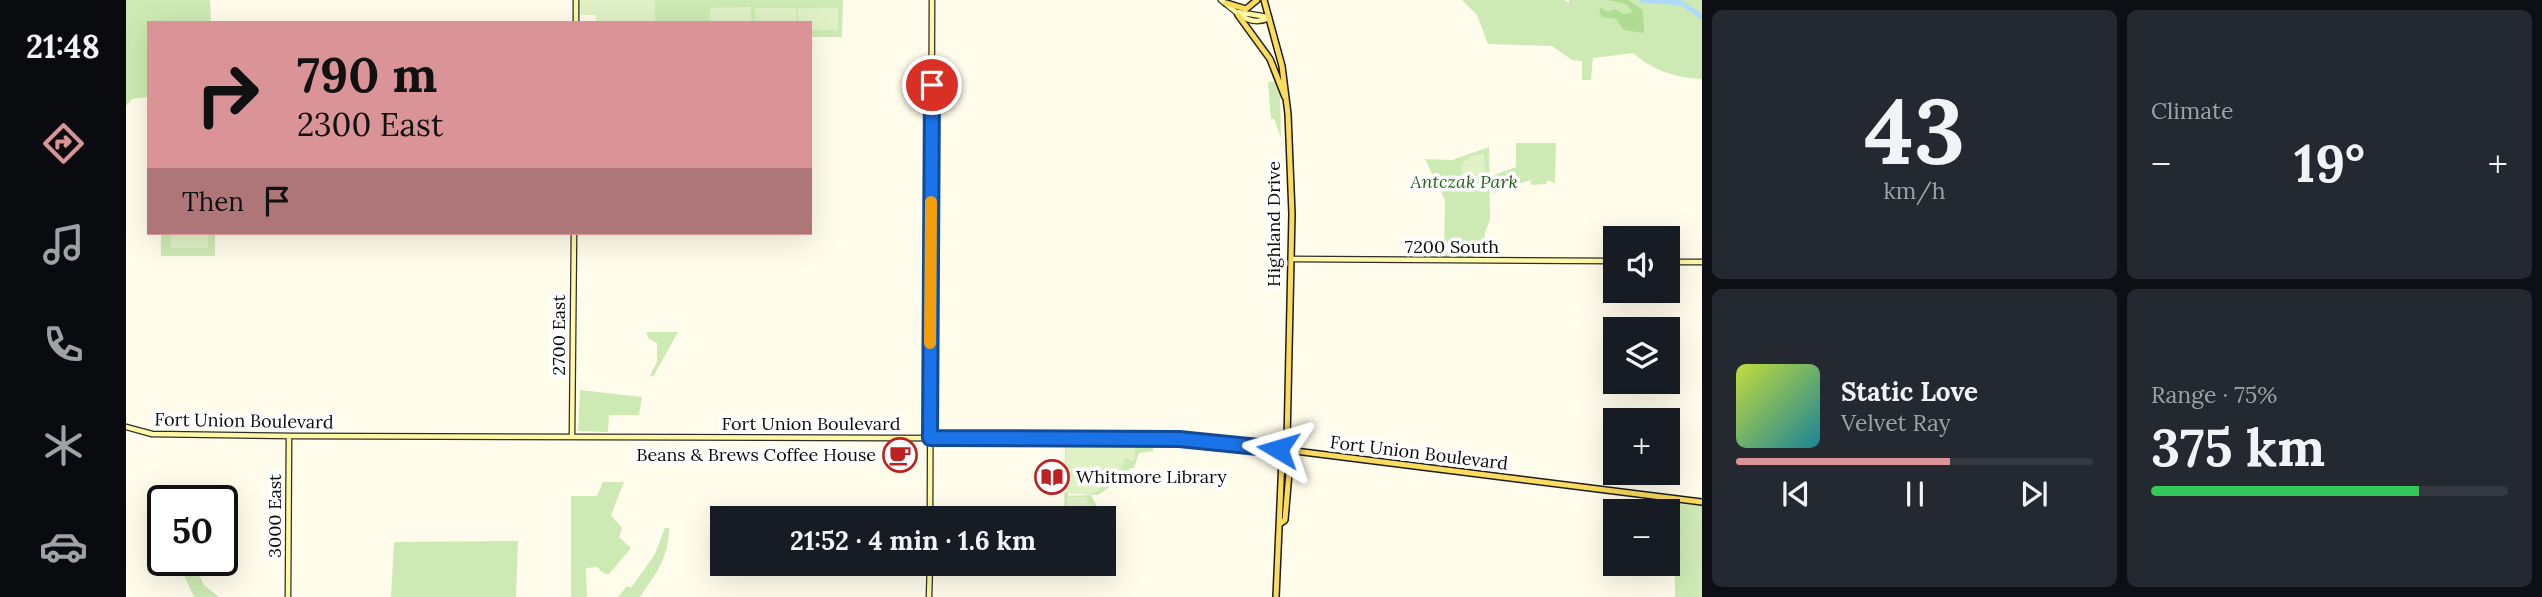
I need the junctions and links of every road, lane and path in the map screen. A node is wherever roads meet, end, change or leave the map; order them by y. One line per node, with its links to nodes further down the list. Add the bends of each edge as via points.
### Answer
1 (576, 0): 8 (main road)
2 (932, 0): 18 (main road)
3 (1257, 0): 5 (main road, via 1246,9)
4 (1264, 0): 7 (main road, Highland Drive)
5 (1224, 2): 6 (main road)
6 (1238, 13): 7 (main road); 9 (main road, via 1272,62)
7 (1269, 18): 9 (main road, Highland Drive)
8 (576, 21)
9 (1287, 99): 11 (main road, Highland Drive, via 1292,214)
10 (574, 235): 17 (main road, 2700 East)
11 (1289, 259): 12 (main road, 7200 South); 19 (main road, Highland Drive)
12 (1603, 261)
13 (1680, 261): 14 (main road)
14 (1702, 262)
15 (126, 427): 16 (main road, Fort Union Boulevard, via 152,434)
16 (289, 436): 17 (main road, Fort Union Boulevard); 23 (main road, 3000 East)
17 (572, 438): 18 (main road, Fort Union Boulevard)
18 (930, 438): 19 (main road, Fort Union Boulevard, via 1179,439); 21 (main road)
19 (1287, 450): 20 (main road, Fort Union Boulevard); 25 (main road, Highland Drive, via 1282,459)
20 (1702, 502)
21 (930, 506)
22 (930, 576): 24 (main road)
23 (288, 597)
24 (929, 597)
25 (1276, 597)

